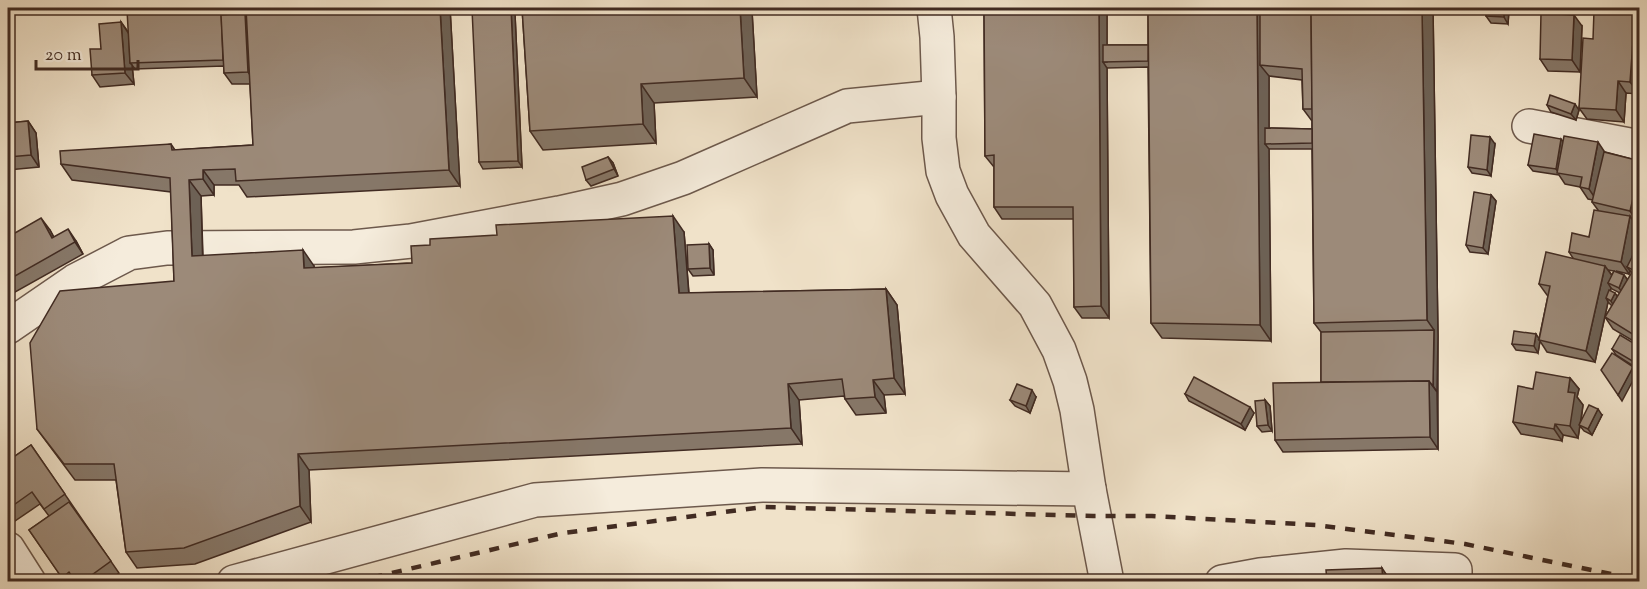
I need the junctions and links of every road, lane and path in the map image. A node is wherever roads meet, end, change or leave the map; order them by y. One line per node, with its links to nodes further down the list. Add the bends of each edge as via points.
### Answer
1 (934, 8): 2 (street)
2 (939, 97): 5 (street, via 847,106 683,178 622,199 559,213 366,246 167,248 129,253 75,281); 6 (street, via 943,171 952,195 974,235 1035,305 1059,351 1077,410)
3 (1529, 126): 4 (street)
4 (1640, 147)
5 (8, 327)
6 (1089, 489): 9 (street, via 762,485 535,500); 10 (street)
7 (8, 549): 8 (street)
8 (29, 582)
9 (234, 582)
10 (1107, 582)
11 (1222, 582): 12 (street, via 1346,566 1455,570)
12 (1455, 582)

